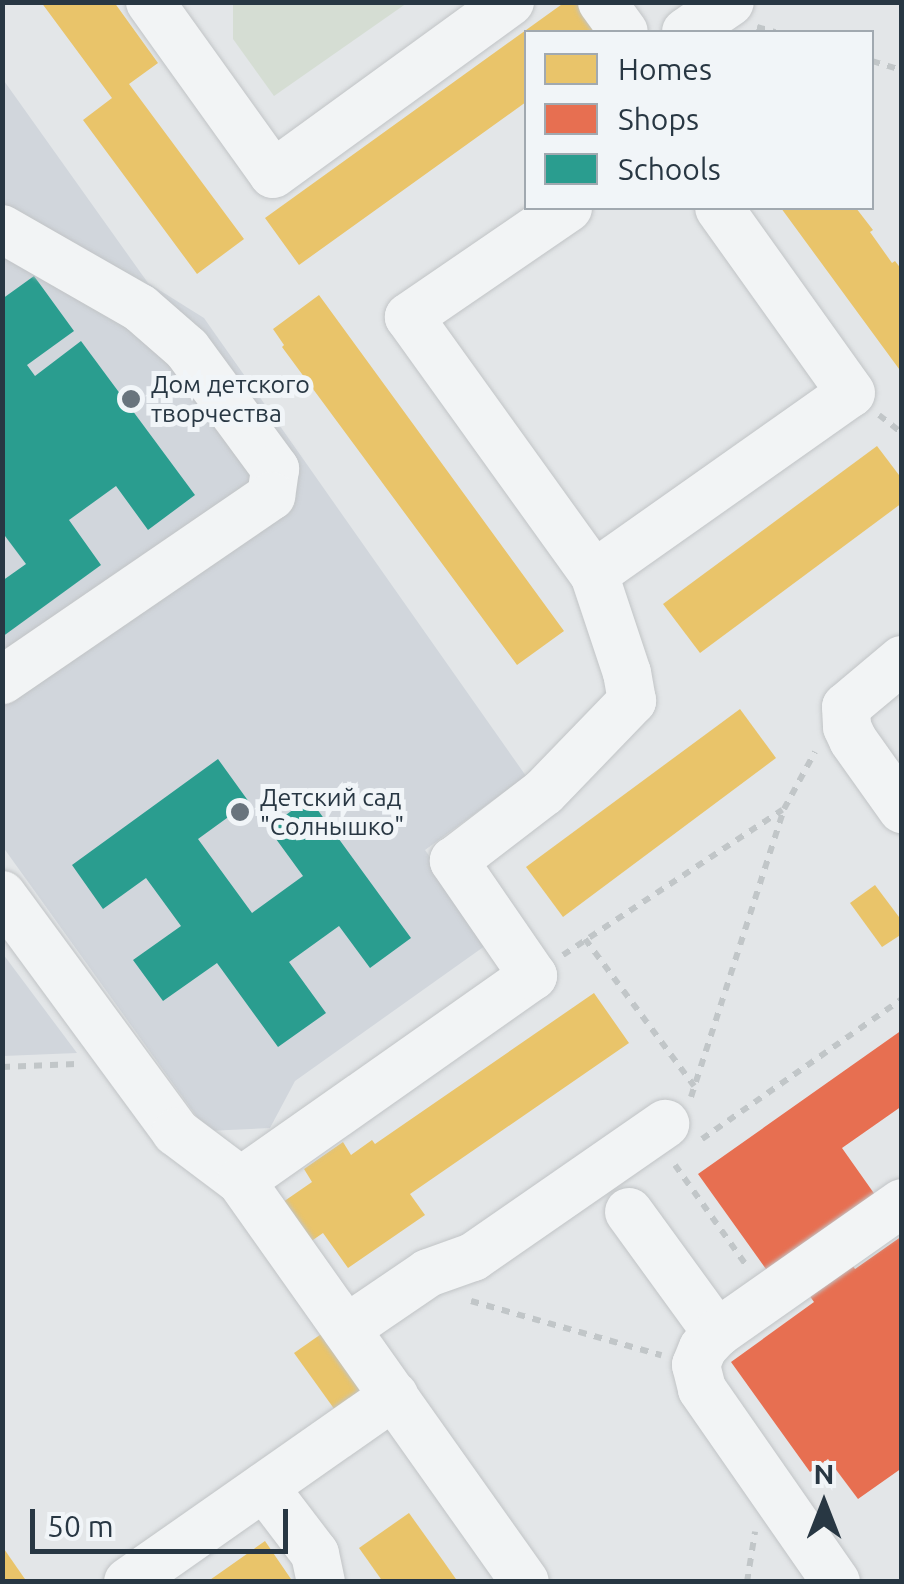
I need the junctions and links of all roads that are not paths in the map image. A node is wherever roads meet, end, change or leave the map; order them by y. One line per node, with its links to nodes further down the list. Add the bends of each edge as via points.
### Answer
1 (150, 2): 2 (lane, via 273,174)
2 (510, 2)
3 (602, 2): 5 (lane)
4 (730, 2): 6 (lane)
5 (623, 30)
6 (689, 30)
7 (565, 210): 10 (lane, via 409,317)
8 (720, 210): 10 (lane, via 851,393)
9 (2, 229): 12 (lane, via 140,308 187,349 276,469 271,496)
10 (594, 574): 16 (lane, via 632,701 544,792 454,861 534,976)
11 (902, 660): 13 (lane, via 846,707 853,740)
12 (2, 680)
13 (902, 809)
14 (2, 895): 16 (lane, via 176,1132)
15 (677, 1114): 19 (lane, via 473,1257 410,1284)
16 (241, 1181): 19 (lane)
17 (902, 1203): 20 (lane)
18 (629, 1212): 20 (lane)
19 (346, 1329): 21 (lane)
20 (706, 1349): 26 (lane, via 702,1390)
21 (394, 1396): 22 (lane); 25 (lane)
22 (264, 1487): 23 (lane); 24 (lane, via 315,1554)
23 (128, 1582)
24 (321, 1582)
25 (525, 1582)
26 (836, 1582)

